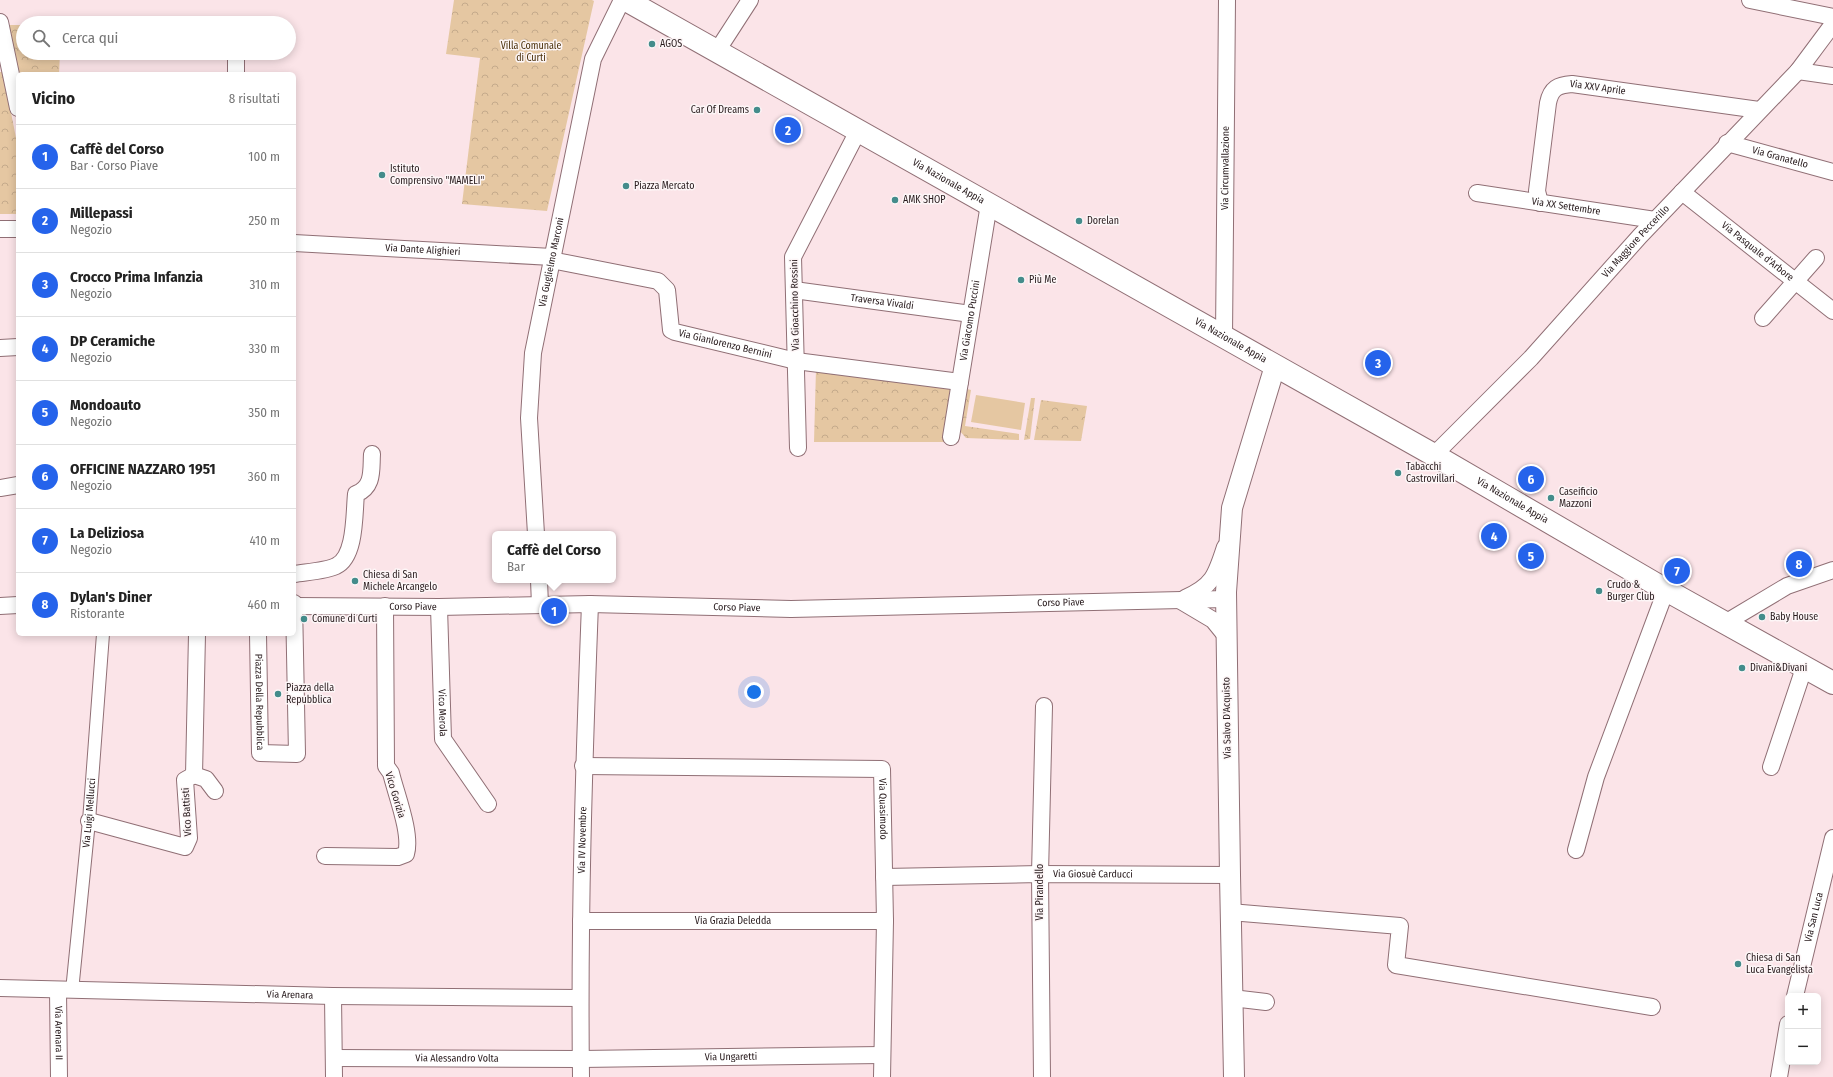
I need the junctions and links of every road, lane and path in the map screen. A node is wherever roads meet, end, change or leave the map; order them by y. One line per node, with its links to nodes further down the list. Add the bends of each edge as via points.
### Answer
1 (622, 0): 25 (street, Via Guglielmo Marconi, via 594,59)
2 (626, 0): 9 (main road, Via Nazionale Appia)
3 (750, 0): 9 (street)
4 (1226, 0): 32 (street, Via Circumvallazione)
5 (1750, 0): 6 (street)
6 (1833, 17)
7 (0, 22): 12 (street)
8 (1833, 24): 10 (street, Via Maggiore Peccerillo)
9 (717, 51): 14 (main road, Via Nazionale Appia)
10 (1798, 70): 11 (street); 13 (street, Via Maggiore Peccerillo)
11 (1833, 76)
12 (16, 98)
13 (1759, 110): 15 (street, Via Maggiore Peccerillo); 19 (street, Via XXV Aprile, via 1562,84 1554,88 1548,102 1537,191)
14 (858, 131): 20 (main road, Via Nazionale Appia); 28 (street, Via Gioacchino Rossini, via 793,257)
15 (1727, 143): 16 (street, Via Granatello); 17 (street, Via Maggiore Peccerillo)
16 (1833, 172)
17 (1682, 192): 21 (street, Via Maggiore Peccerillo); 27 (street, Via Pasquale d'Arbore)
18 (1477, 193): 19 (street, Via XX Settembre)
19 (1540, 203): 21 (street, Via XX Settembre)
20 (989, 204): 30 (street, Via Giacomo Puccini); 32 (main road, Via Nazionale Appia)
21 (1655, 220): 41 (street, Via Maggiore Peccerillo, via 1531,358)
22 (0, 229): 23 (street)
23 (16, 230)
24 (296, 243): 25 (street, Via Dante Alighieri)
25 (552, 258): 35 (street, Via Gianlorenzo Bernini, via 658,282 667,290 671,330); 45 (street, Via Guglielmo Marconi, via 533,353 529,418)
26 (1816, 258): 27 (street)
27 (1796, 280): 29 (street, Via Pasquale d'Arbore); 31 (street)
28 (794, 290): 30 (street, Traversa Vivaldi); 35 (street, Via Gioacchino Rossini)
29 (1833, 311)
30 (971, 314): 37 (street, Via Giacomo Puccini)
31 (1763, 318)
32 (1224, 337): 36 (main road, Via Nazionale Appia)
33 (16, 347): 34 (street)
34 (0, 348)
35 (796, 361): 37 (street); 39 (street, Via Gioacchino Rossini)
36 (1276, 366): 41 (main road, Via Nazionale Appia); 44 (street, Via Salvo D'Acquisto, via 1232,508)
37 (960, 382): 38 (street, Via Giacomo Puccini)
38 (950, 437)
39 (798, 448)
40 (372, 454): 47 (street, via 369,485 356,494 351,546 344,561 336,566)
41 (1434, 455): 49 (main road, Via Nazionale Appia)
42 (16, 485): 43 (street)
43 (0, 488)
44 (1231, 528): 50 (street, Via Salvo D'Acquisto); 51 (street, Corso Piave, via 1212,580 1202,590)
45 (536, 531)
46 (1833, 570): 59 (street, via 1787,586)
47 (296, 574)
48 (539, 583): 54 (street)
49 (1666, 590): 59 (main road, Via Nazionale Appia); 75 (street, via 1596,777)
50 (1226, 599): 51 (street, Corso Piave); 64 (street, Via Salvo D'Acquisto)
51 (1180, 600): 52 (street, Corso Piave, via 792,609); 64 (street, via 1213,620)
52 (590, 604): 54 (street, Corso Piave); 68 (street, Via IV Novembre)
53 (296, 605): 57 (street, Corso Piave)
54 (540, 605): 58 (street, Corso Piave)
55 (0, 606): 56 (street)
56 (16, 606)
57 (385, 606): 58 (street, Corso Piave); 76 (street, Vico Gorizia, via 386,766 391,773 408,846 406,854 398,857)
58 (439, 607): 72 (street, Vico Merola, via 443,739)
59 (1725, 624): 65 (main road, Via Nazionale Appia)
60 (103, 636): 73 (street, Via Luigi Mellucci)
61 (197, 636): 70 (street, Vico Battisti)
62 (258, 636): 63 (street, Piazza Della Repubblica, via 260,753 297,754)
63 (295, 636)
64 (1226, 636): 78 (street, Via Salvo D'Acquisto)
65 (1804, 668): 66 (main road, Via Nazionale Appia); 69 (street)
66 (1833, 683)
67 (1044, 706): 77 (street, Via Pirandello)
68 (583, 766): 79 (street, Via Quasimodo, via 882,769); 81 (street, Via IV Novembre)
69 (1771, 767)
70 (194, 775): 71 (street, via 206,780); 73 (street, Vico Battisti, via 185,780 189,840 185,846)
71 (214, 791)
72 (488, 804)
73 (89, 821): 84 (street, Via Luigi Mellucci)
74 (1833, 838): 85 (street, Via San Luca)
75 (1576, 850)
76 (325, 856)
77 (1040, 874): 78 (street, Via Giosuè Carducci); 79 (street, Via Giosuè Carducci); 99 (street, Via Pirandello)
78 (1230, 875): 80 (street, Via Salvo D'Acquisto)
79 (884, 876): 82 (street, Via Quasimodo)
80 (1230, 912): 88 (street, Via Salvo D'Acquisto); 90 (street, via 1400,926 1396,965)
81 (581, 921): 82 (street, Via Grazia Deledda); 87 (street, Via IV Novembre)
82 (884, 921): 92 (street, Via Quasimodo)
83 (0, 988): 84 (street, Via Arenara)
84 (65, 990): 86 (street, Via Arenara); 95 (street, Via Arenara II)
85 (1796, 993)
86 (333, 996): 87 (street, Via Arenara); 93 (street)
87 (580, 998): 94 (street, Via IV Novembre)
88 (1232, 998): 89 (street); 100 (street, Via Salvo D'Acquisto)
89 (1266, 1002)
90 (1652, 1007)
91 (1787, 1029): 101 (street)
92 (882, 1055): 94 (street, Via Ungaretti); 98 (street, Via Quasimodo)
93 (334, 1058): 94 (street, Via Alessandro Volta); 96 (street)
94 (580, 1059): 97 (street, Via IV Novembre)
95 (59, 1077)
96 (334, 1077)
97 (581, 1077)
98 (882, 1077)
99 (1042, 1077)
100 (1234, 1077)
101 (1779, 1077)

